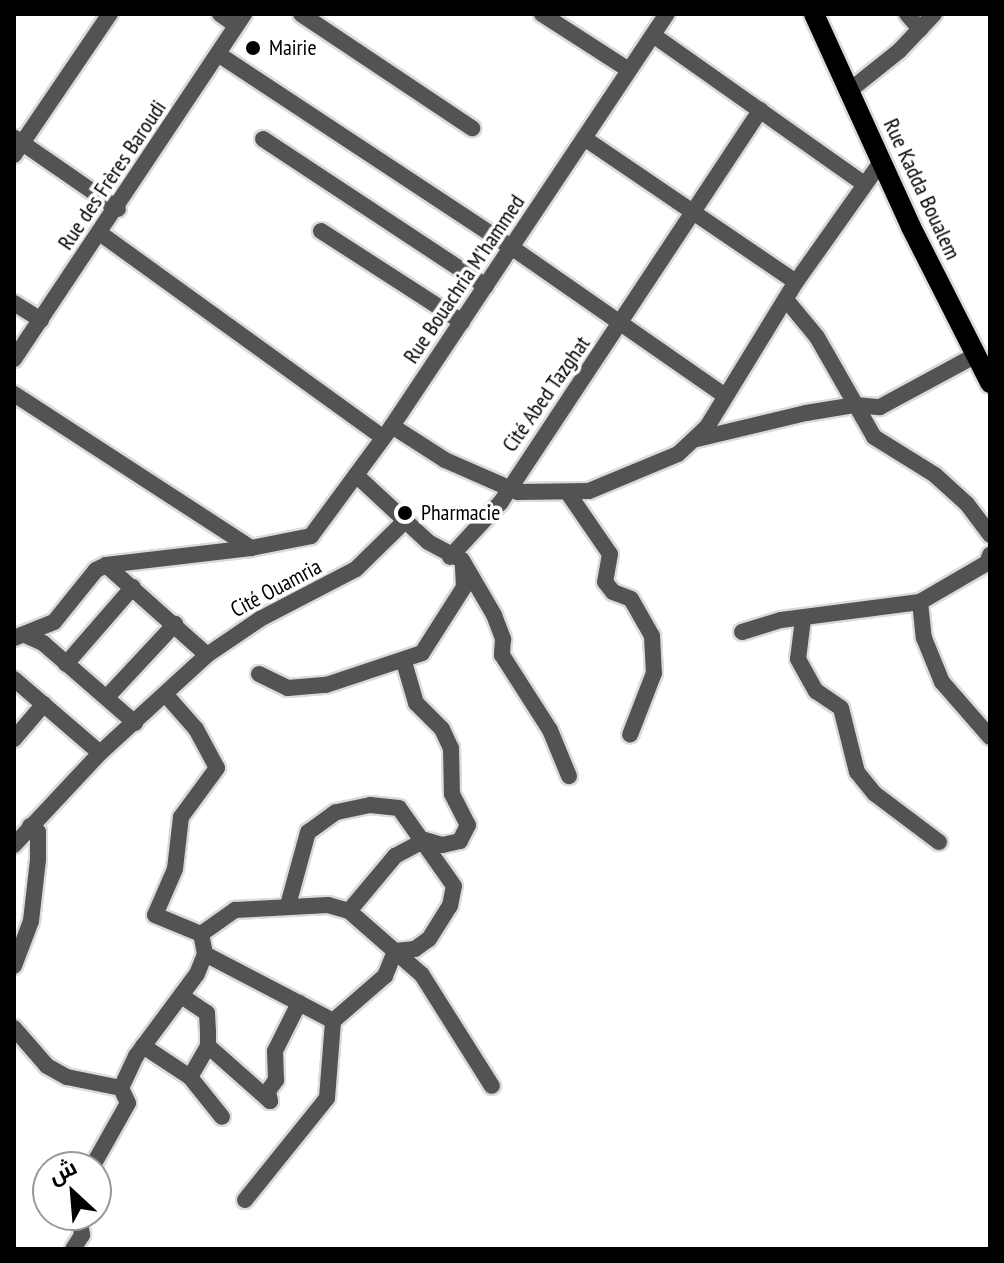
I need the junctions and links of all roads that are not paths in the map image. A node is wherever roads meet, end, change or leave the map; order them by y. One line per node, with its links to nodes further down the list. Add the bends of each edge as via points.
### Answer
1 (110, 14): 19 (street)
2 (220, 14): 9 (street)
3 (301, 14): 16 (street)
4 (542, 14): 13 (street)
5 (667, 14): 11 (street, Rue Bouachria M'hammed)
6 (815, 14): 14 (main road, Rue Kadda Boualem)
7 (907, 14): 10 (street)
8 (934, 14): 10 (street)
9 (240, 20): 12 (street, Rue des Frères Baroudi)
10 (920, 29): 14 (street)
11 (653, 35): 13 (street, Rue Bouachria M'hammed); 15 (street)
12 (218, 54): 22 (street, Rue des Frères Baroudi); 26 (street, Cité Abed Tazghat)
13 (629, 70): 17 (street, Rue Bouachria M'hammed)
14 (849, 91): 20 (main road, Rue Kadda Boualem)
15 (760, 110): 21 (street); 23 (street, Cité Abed Tazghat)
16 (472, 128)
17 (584, 138): 23 (street); 26 (street, Rue Bouachria M'hammed)
18 (263, 139): 28 (street)
19 (17, 145): 22 (street)
20 (881, 162): 21 (street); 34 (main road, Rue Kadda Boualem)
21 (864, 184): 27 (street)
22 (118, 209): 25 (street, Rue des Frères Baroudi)
23 (694, 211): 27 (street); 33 (street, Cité Abed Tazghat)
24 (321, 231): 32 (street)
25 (101, 234): 31 (street, Rue des Frères Baroudi); 40 (street)
26 (511, 247): 28 (street, Rue Bouachria M'hammed); 33 (street, Cité Abed Tazghat)
27 (796, 282): 29 (street)
28 (486, 286): 32 (street, Rue Bouachria M'hammed)
29 (788, 302): 38 (street); 39 (street, via 817,337)
30 (14, 303): 31 (street)
31 (41, 320): 35 (street, Rue des Frères Baroudi)
32 (462, 322): 40 (street, Rue Bouachria M'hammed)
33 (621, 325): 38 (street, Cité Abed Tazghat); 43 (street, Cité Abed Tazghat)
34 (976, 355): 36 (main road, Rue Kadda Boualem); 39 (street, via 880,407)
35 (14, 359)
36 (990, 383)
37 (14, 394): 47 (street)
38 (725, 396): 41 (street)
39 (855, 405): 41 (street); 46 (street, via 874,437 935,475)
40 (387, 432): 42 (street, Rue Bouachria M'hammed); 43 (street)
41 (697, 439): 44 (street, via 624,479)
42 (356, 475): 45 (street); 47 (street, Rue Bouachria M'hammed, via 311,536)
43 (506, 488): 44 (street); 49 (street, Cité Abed Tazghat)
44 (568, 493): 66 (street, via 610,554 605,582 631,599 652,636 654,673)
45 (406, 520): 49 (street); 57 (street, Cité Ouamria, via 356,569 260,619)
46 (990, 535)
47 (251, 548): 50 (street, Rue Bouachria M'hammed)
48 (990, 555): 52 (street, via 987,563)
49 (456, 558): 58 (street, via 464,587 422,653); 70 (street, via 494,615 503,639 502,655 550,730)
50 (106, 565): 51 (street); 56 (street, via 96,570 54,622)
51 (133, 587): 54 (street); 59 (street)
52 (920, 602): 53 (street); 67 (street, via 924,638 942,682)
53 (803, 619): 55 (street); 73 (street, via 798,659 816,691 841,708 857,772 875,794)
54 (175, 624): 57 (street); 63 (street)
55 (742, 632)
56 (20, 637): 59 (street)
57 (207, 655): 62 (street, Cité Ouamria)
58 (404, 662): 60 (street, via 343,682 307,687 288,688); 72 (street, via 416,703 442,729 451,748 452,794 468,825 460,841 442,845)
59 (66, 664): 63 (street)
60 (259, 674)
61 (14, 679): 64 (street)
62 (166, 695): 65 (street, Cité Ouamria); 77 (street, via 196,729 217,768 181,817 175,869 155,915)
63 (107, 697): 65 (street)
64 (44, 704): 68 (street); 69 (street)
65 (135, 723): 69 (street, Cité Ouamria)
66 (630, 735)
67 (990, 737)
68 (14, 739)
69 (100, 753): 71 (street, Cité Ouamria)
70 (569, 776)
71 (30, 826): 74 (street, Cité Ouamria); 80 (street, via 38,832 31,921)
72 (425, 840): 75 (street, via 390,803 336,812 308,832 301,845); 76 (street, via 395,856); 78 (street, via 454,886 450,906 429,939 415,949)
73 (939, 842)
74 (14, 845)
75 (288, 905): 76 (street); 77 (street, via 235,910)
76 (349, 911): 78 (street)
77 (201, 934): 79 (street)
78 (395, 951): 83 (street, via 385,976); 88 (street, via 422,975)
79 (205, 954): 81 (street); 82 (street)
80 (14, 966)
81 (183, 997): 85 (street); 86 (street, via 207,1013)
82 (299, 1003): 83 (street); 86 (street, via 275,1051 270,1101)
83 (333, 1021): 92 (street, via 327,1098)
84 (14, 1028): 89 (street, via 47,1066 67,1077)
85 (143, 1046): 87 (street); 89 (street)
86 (208, 1046): 87 (street)
87 (190, 1077): 90 (street)
88 (492, 1086)
89 (121, 1088): 91 (street, via 128,1103)
90 (222, 1117)
91 (101, 1151)
92 (245, 1200)
93 (81, 1231): 94 (street)
94 (73, 1249)

